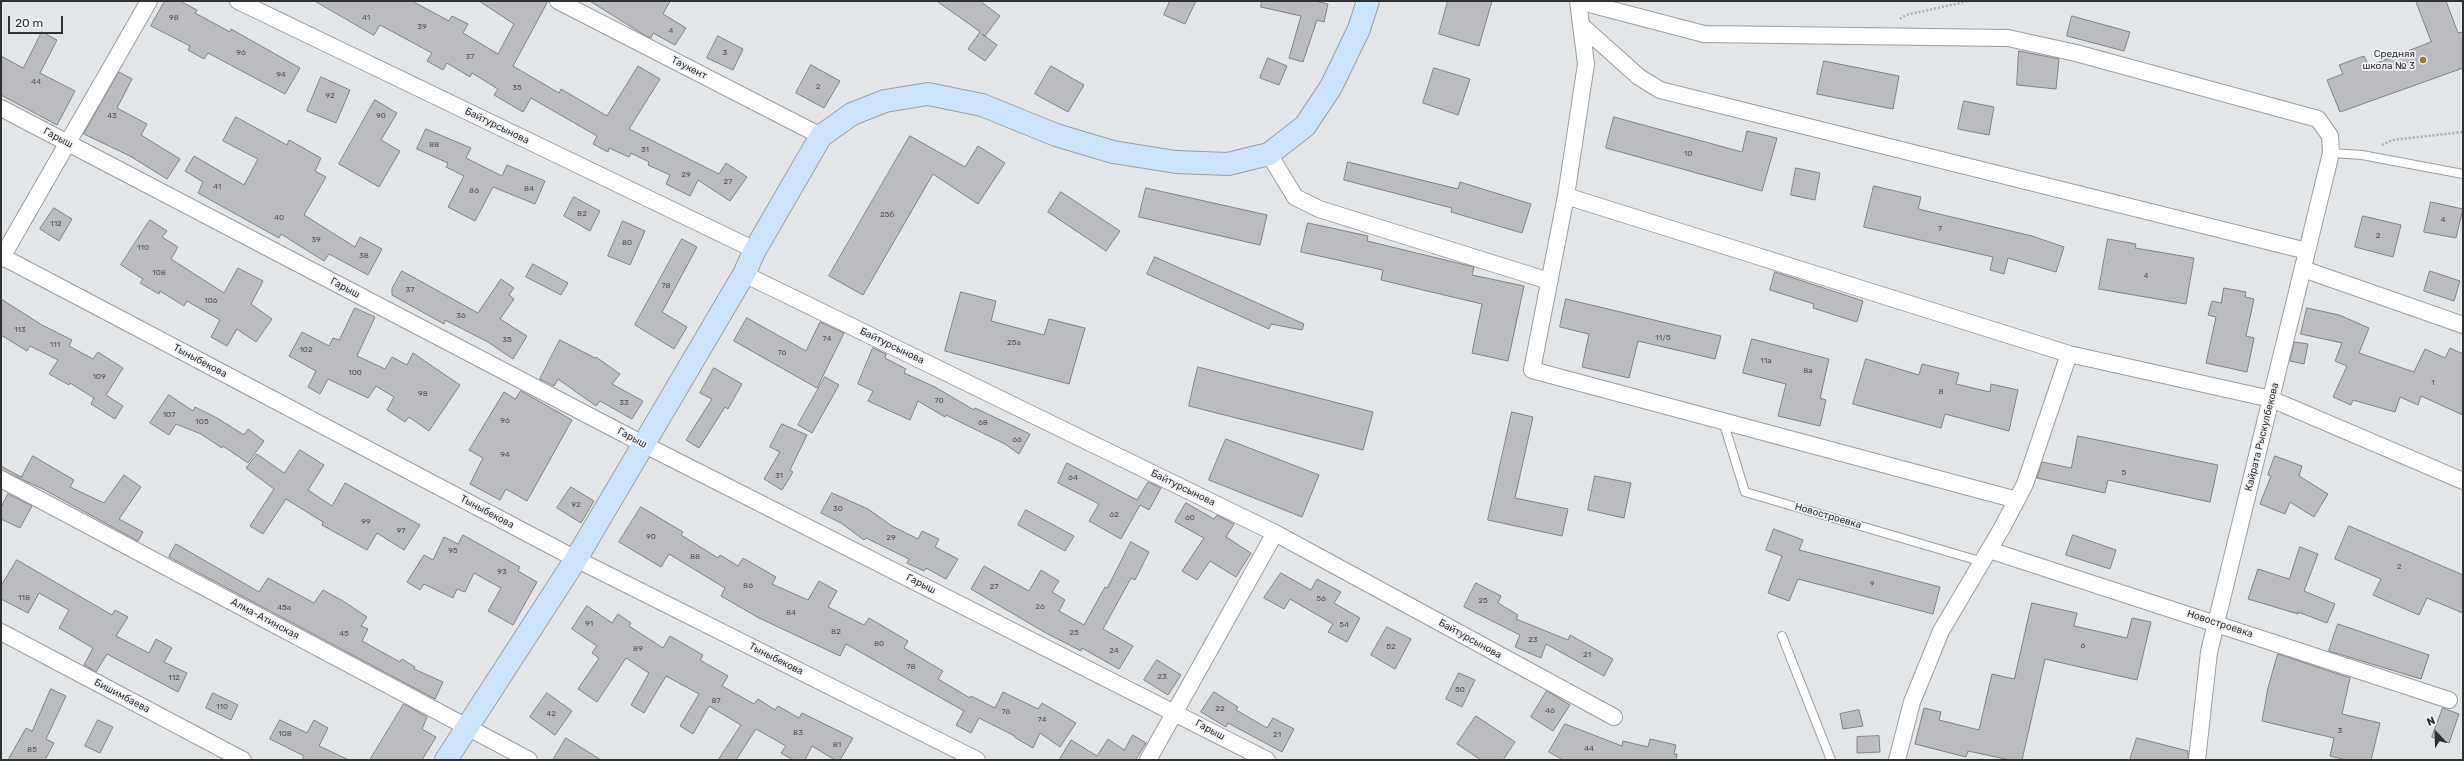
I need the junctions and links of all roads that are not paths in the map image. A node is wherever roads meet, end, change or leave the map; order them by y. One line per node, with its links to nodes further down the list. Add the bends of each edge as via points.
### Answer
1 (149, 1): 9 (street)
2 (238, 1): 14 (street, Байтурсынова)
3 (558, 1): 8 (street, Таукент)
4 (1368, 1): 11 (main road, via 1359,29 1331,87 1306,126)
5 (1578, 1): 6 (street); 10 (street, Кайрата Рыскулбекова, via 1704,34 2008,38 2076,53 2318,120 2330,136)
6 (1583, 28): 13 (street, via 1586,64); 15 (street, via 1634,73 1660,90)
7 (1, 108): 9 (street, Гарыш)
8 (821, 136): 11 (main road, via 852,114 885,101 928,94 982,105 1056,135 1113,152 1176,162 1228,164); 14 (main road)
9 (67, 143): 16 (street); 24 (street, Гарыш)
10 (2331, 153): 12 (lane, via 2362,155); 15 (street, Кайрата Рыскулбекова)
11 (1269, 154): 19 (street, via 1295,197 1319,209)
12 (2463, 174)
13 (1566, 196): 19 (street); 21 (street)
14 (755, 250): 18 (main road)
15 (2307, 251): 17 (street, Кайрата Рыскулбекова)
16 (1, 257): 30 (street, Тыныбекова)
17 (2303, 269): 20 (street); 22 (street, Кайрата Рыскулбекова)
18 (744, 274): 24 (main road); 28 (street, Байтурсынова)
19 (1549, 281): 23 (street, via 1532,370)
20 (2463, 325)
21 (2069, 354): 22 (street); 27 (street, via 2025,484)
22 (2271, 399): 26 (street); 31 (street, Кайрата Рыскулбекова)
23 (1723, 421): 27 (street); 29 (lane, Новостроевка, via 1745,492)
24 (645, 445): 30 (main road); 35 (street, Гарыш)
25 (1, 479): 37 (street, Алма-Атинская)
26 (2463, 481)
27 (2017, 500): 29 (street)
28 (1275, 533): 35 (street); 36 (street, Байтурсынова)
29 (1986, 556): 31 (street, Новостроевка); 45 (street, via 1941,631 1912,702)
30 (576, 559): 37 (main road); 41 (street, Тыныбекова)
31 (2216, 622): 34 (street, Новостроевка); 46 (street, Кайрата Рыскулбекова, via 2209,652)
32 (1, 632): 38 (street, Бишимбаева)
33 (1782, 636): 44 (lane)
34 (2449, 700)
35 (1176, 712): 42 (street); 43 (street, Гарыш)
36 (1614, 717)
37 (467, 727): 39 (main road); 40 (street, Алма-Атинская)
38 (243, 760)
39 (446, 760)
40 (529, 760)
41 (977, 760)
42 (1148, 760)
43 (1267, 760)
44 (1831, 760)
45 (1897, 760)
46 (2198, 760)

